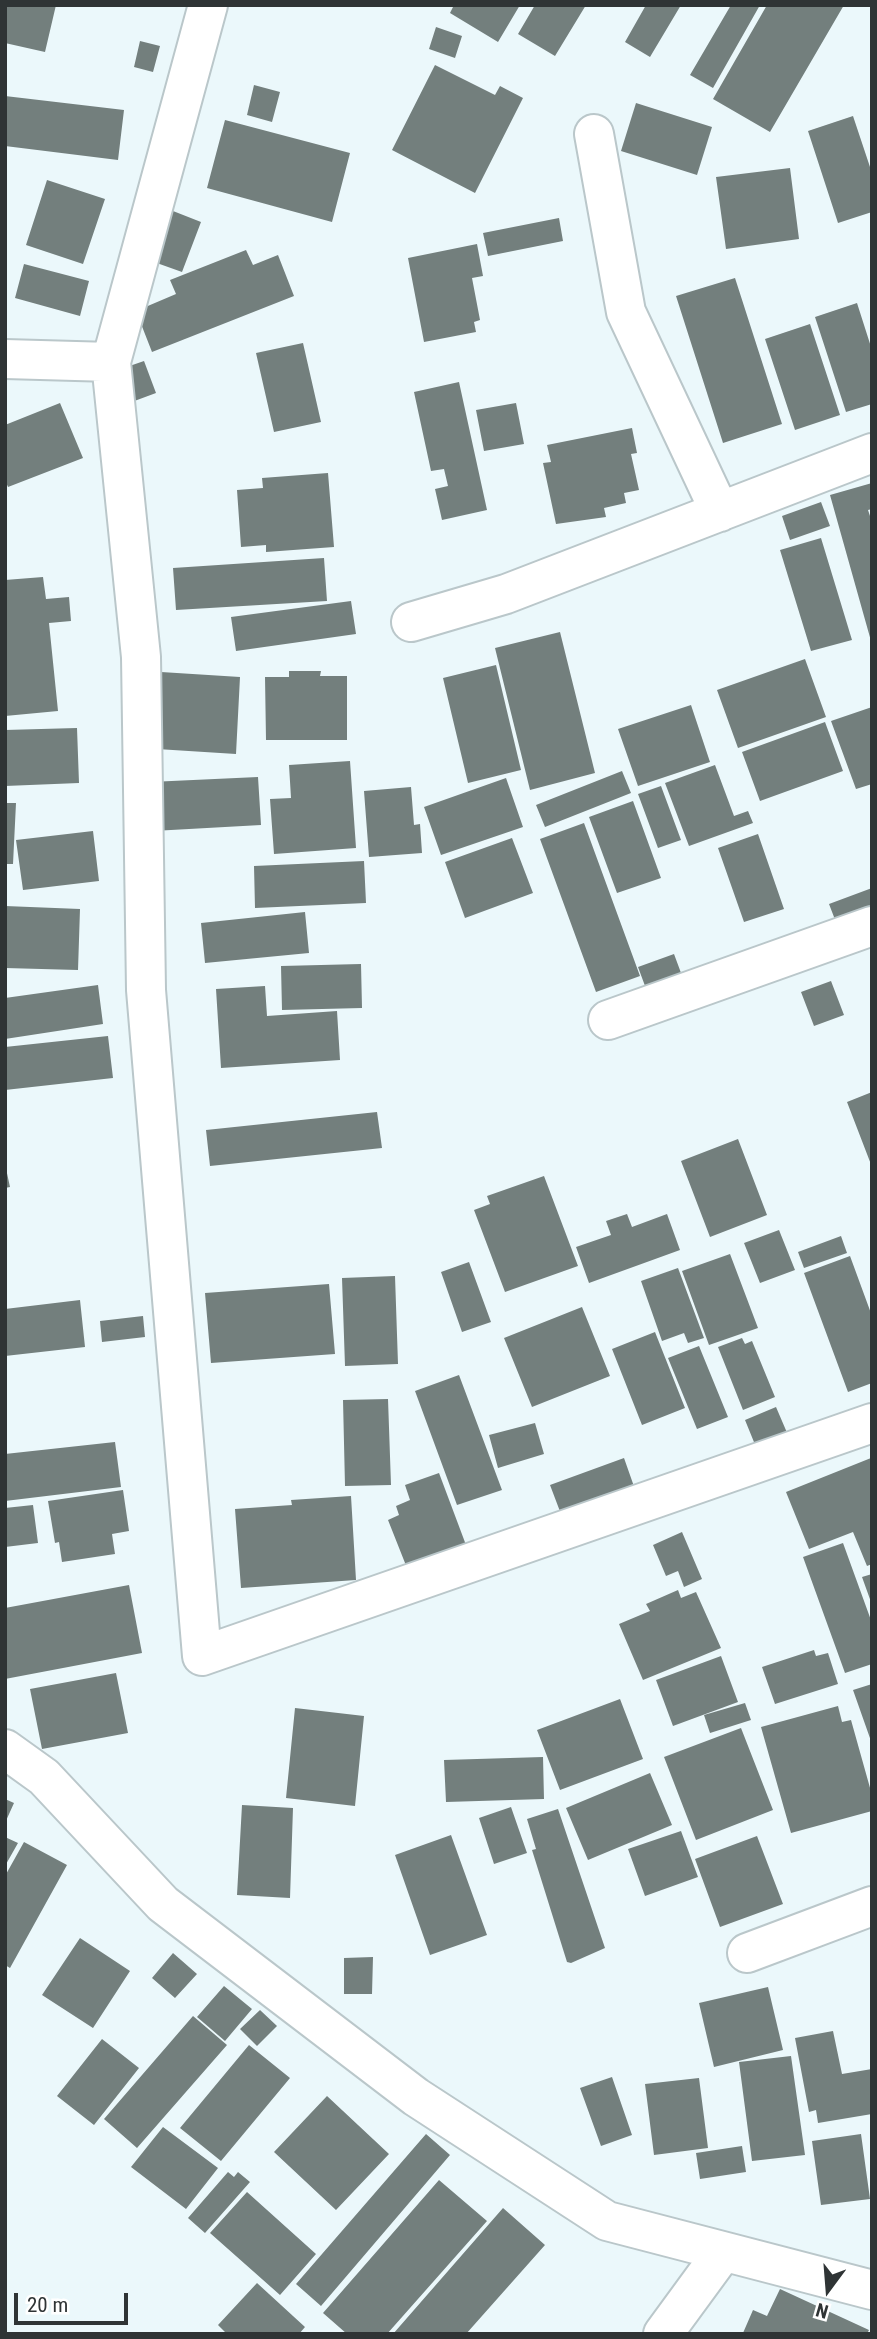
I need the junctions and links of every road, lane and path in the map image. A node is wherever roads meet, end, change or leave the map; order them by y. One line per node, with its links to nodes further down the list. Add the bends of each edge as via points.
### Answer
1 (208, 5): 4 (street)
2 (594, 134): 6 (street, via 626,312)
3 (5, 359): 4 (street)
4 (111, 362): 10 (street, via 141,657 146,990 202,1656)
5 (872, 453): 6 (street)
6 (720, 512): 7 (street, via 506,594)
7 (411, 622)
8 (872, 926): 9 (street)
9 (608, 1020)
10 (872, 1423)
11 (5, 1749): 14 (street, via 44,1777 163,1904 416,2097 607,2221)
12 (872, 1906): 13 (street)
13 (747, 1953)
14 (723, 2252): 15 (street); 16 (street)
15 (872, 2291)
16 (663, 2334)

